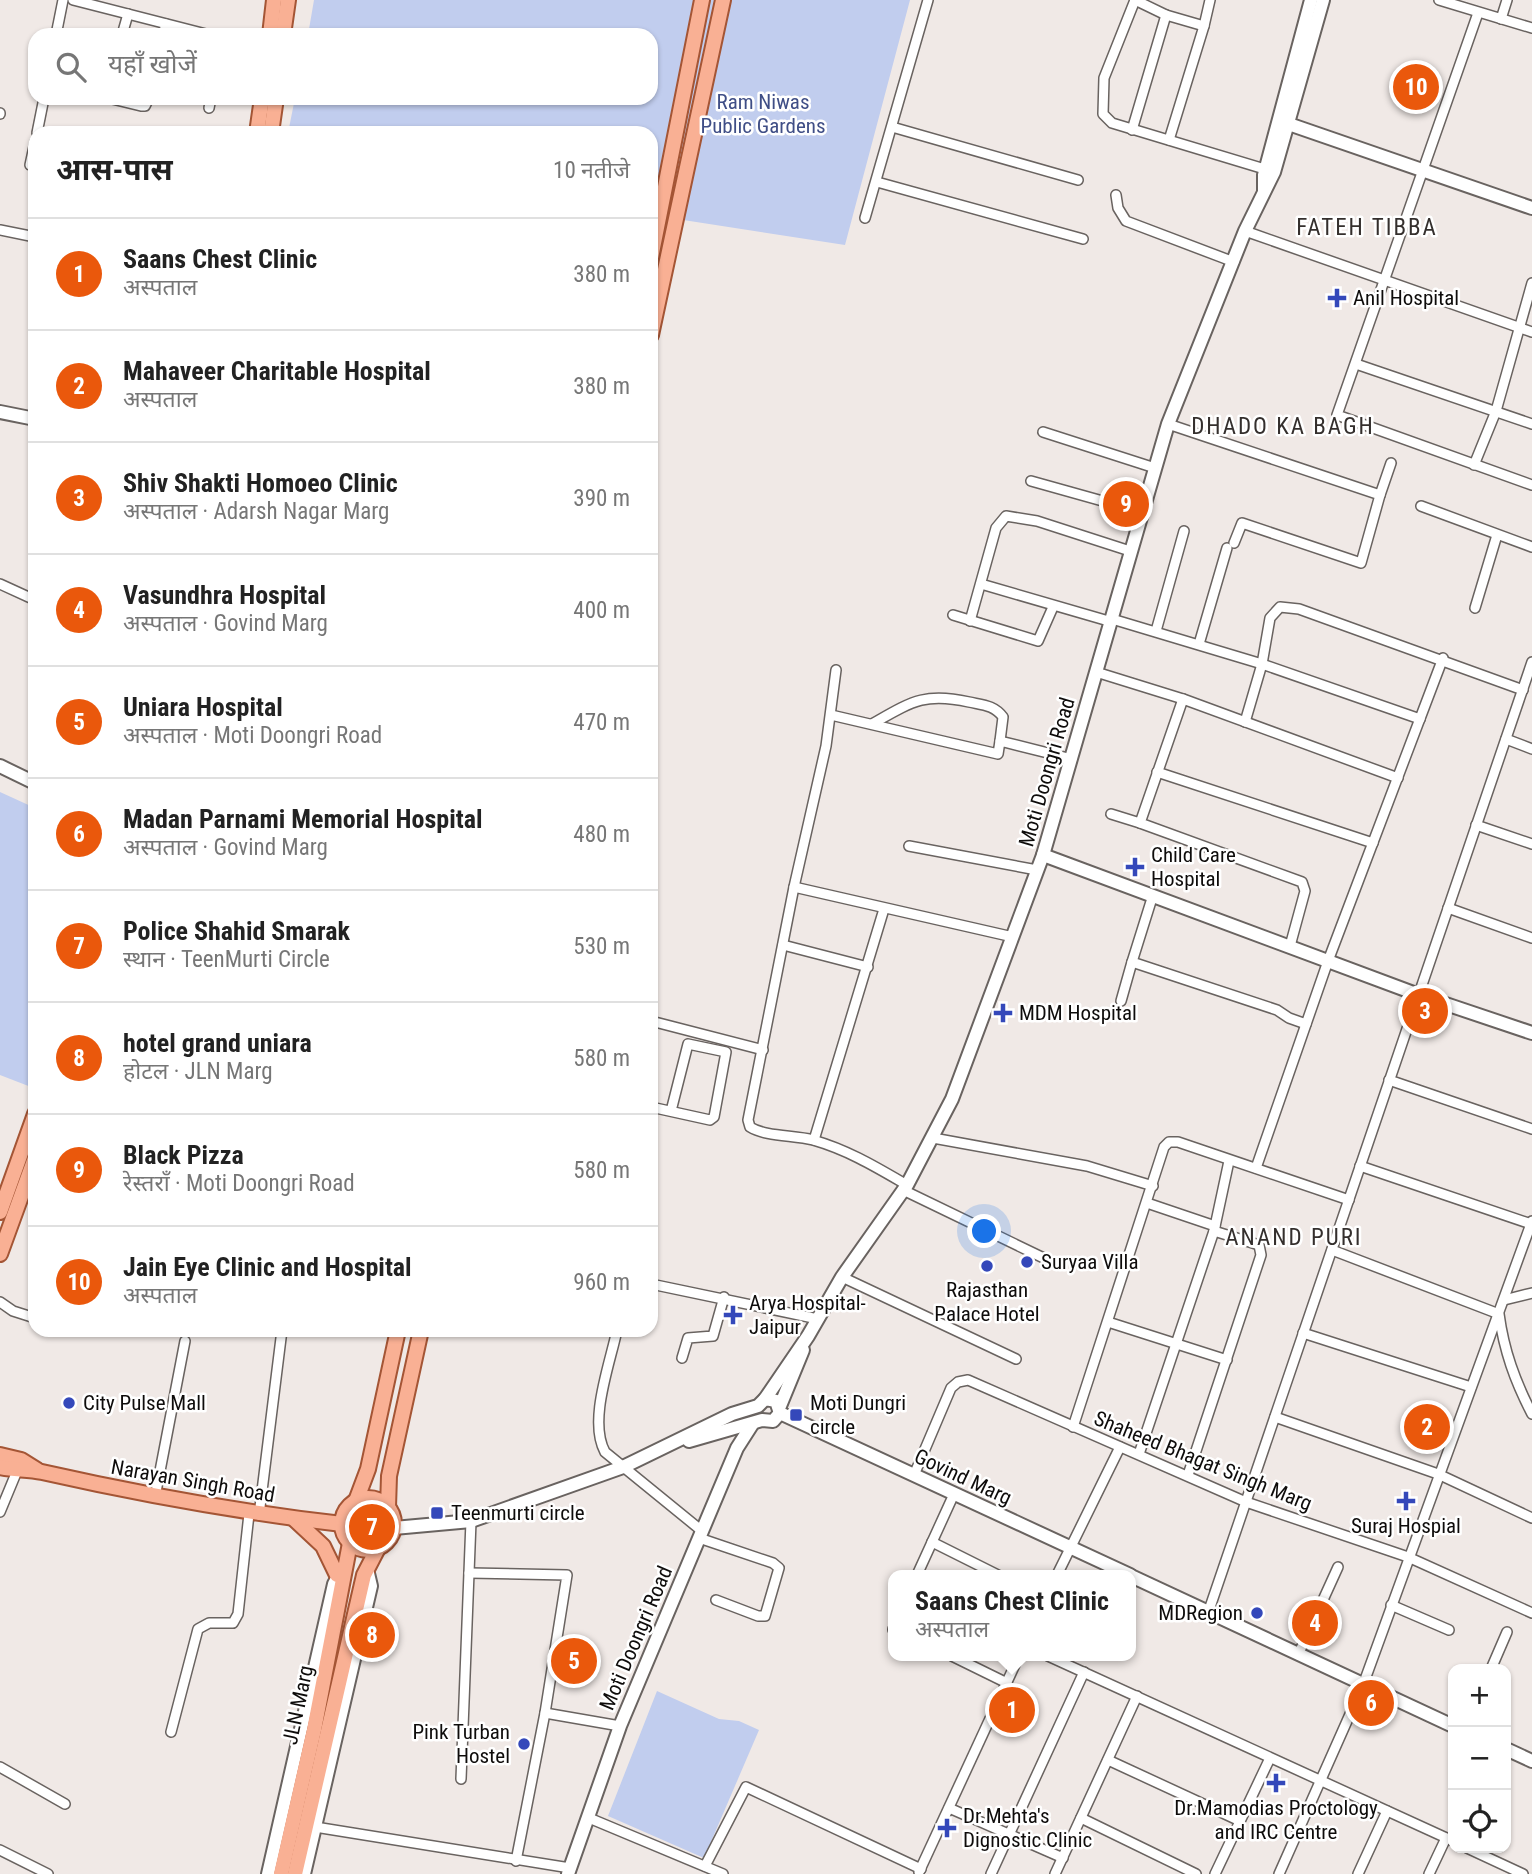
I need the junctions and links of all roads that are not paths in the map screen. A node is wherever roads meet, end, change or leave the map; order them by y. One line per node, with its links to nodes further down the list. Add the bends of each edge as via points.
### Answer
1 (63, 0): 21 (street)
2 (73, 0): 15 (street)
3 (274, 0): 25 (main road)
4 (288, 0): 26 (main road)
5 (702, 0): 43 (main road)
6 (723, 0): 44 (main road)
7 (928, 0): 36 (street)
8 (1135, 0): 16 (street); 37 (street, via 1112,54 1101,99 1103,114 1112,123)
9 (1210, 0): 19 (street)
10 (1311, 0): 20 (street, Moti Doongri Road)
11 (1323, 0): 20 (street, Moti Doongri Road)
12 (1439, 0): 14 (street)
13 (1507, 0): 17 (street)
14 (1478, 13): 17 (street); 39 (street)
15 (128, 14): 18 (street); 22 (street)
16 (1166, 15): 19 (street); 37 (street)
17 (1501, 19): 27 (street)
18 (166, 24): 23 (street); 24 (street)
19 (1204, 26): 38 (street)
20 (1309, 27): 31 (street, Moti Doongri Road)
21 (57, 28)
22 (124, 28)
23 (165, 28)
24 (182, 28)
25 (271, 28)
26 (285, 28)
27 (1532, 28)
28 (43, 105): 32 (street)
29 (260, 105): 33 (main road)
30 (275, 105): 34 (main road); 35 (street)
31 (1285, 123): 39 (street); 40 (street, Moti Doongri Road)
32 (38, 126)
33 (258, 126)
34 (272, 126)
35 (278, 126)
36 (891, 127): 41 (street); 42 (street)
37 (1132, 130): 38 (street)
38 (1169, 140): 40 (street)
39 (1423, 170): 46 (street); 56 (street)
40 (1270, 171): 50 (street, Moti Doongri Road)
41 (1078, 180)
42 (877, 182): 47 (street); 52 (street)
43 (666, 183): 44 (main road); 48 (main road)
44 (684, 186): 54 (main road)
45 (1116, 195): 55 (street, via 1126,221)
46 (1532, 208)
47 (865, 218)
48 (658, 222)
49 (0, 230): 51 (street)
50 (1245, 231): 55 (street, Moti Doongri Road); 56 (street)
51 (28, 236)
52 (1083, 239)
53 (658, 252): 54 (street)
54 (669, 253): 58 (main road)
55 (1234, 262): 66 (street, Moti Doongri Road)
56 (1386, 280): 59 (street); 61 (street)
57 (1532, 283): 59 (street)
58 (658, 303)
59 (1519, 328): 60 (street); 62 (street)
60 (1532, 332)
61 (1356, 364): 62 (street); 69 (street, via 1337,415)
62 (1496, 411): 65 (street); 69 (street)
63 (0, 412): 64 (street)
64 (28, 418)
65 (1532, 424)
66 (1168, 425): 70 (street, Moti Doongri Road); 73 (street)
67 (1043, 432): 70 (street)
68 (1391, 463): 73 (street)
69 (1474, 465): 72 (street)
70 (1155, 468): 75 (street, Moti Doongri Road)
71 (1031, 481): 75 (street)
72 (1532, 485)
73 (1380, 495): 89 (street, via 1361,563 1240,524)
74 (1421, 506): 77 (street)
75 (1142, 512): 79 (street, Moti Doongri Road)
76 (1184, 531): 88 (street)
77 (1497, 535): 78 (street); 84 (street)
78 (1532, 547)
79 (1130, 551): 81 (street, via 1037,521 1006,516 996,528); 86 (street, Moti Doongri Road)
80 (0, 584): 82 (street)
81 (981, 584): 83 (street); 87 (street)
82 (28, 597)
83 (1053, 607): 86 (street); 87 (street, via 1038,641)
84 (1475, 608)
85 (953, 615): 87 (street)
86 (1112, 620): 88 (street); 94 (street, Moti Doongri Road)
87 (970, 621)
88 (1156, 631): 89 (street)
89 (1199, 644): 92 (street)
90 (1443, 658): 92 (street, via 1299,609 1280,607 1270,618); 95 (street); 98 (street)
91 (1532, 663): 95 (street)
92 (1262, 664): 98 (street); 99 (street)
93 (836, 670): 97 (street)
94 (1096, 672): 96 (street); 104 (street, Moti Doongri Road)
95 (1523, 690): 101 (street)
96 (1183, 699): 99 (street); 106 (street)
97 (831, 715): 100 (street); 117 (street)
98 (1420, 719): 107 (street)
99 (1245, 722): 107 (street)
100 (872, 724): 102 (street, via 998,754); 102 (street, via 913,701 945,697 996,708 1003,716)
101 (1506, 739): 103 (street); 111 (street)
102 (1000, 741): 104 (street)
103 (1532, 749)
104 (1072, 760): 115 (street, Moti Doongri Road)
105 (0, 766): 108 (street)
106 (1157, 772): 110 (street); 112 (street)
107 (1398, 778): 112 (street)
108 (28, 780)
109 (1111, 814): 110 (street)
110 (1140, 824): 124 (street, via 1302,882 1305,891)
111 (1476, 825): 113 (street); 119 (street)
112 (1373, 843): 125 (street)
113 (1532, 844)
114 (909, 846): 116 (street)
115 (1043, 855): 116 (street, Moti Doongri Road); 118 (street)
116 (1037, 870): 121 (street, Moti Doongri Road)
117 (794, 887): 120 (street); 123 (street)
118 (1153, 895): 124 (street); 126 (street)
119 (1448, 908): 122 (street); 128 (street)
120 (884, 909): 121 (street); 127 (street)
121 (1013, 937): 139 (street, Moti Doongri Road)
122 (1532, 938)
123 (783, 945): 127 (street); 133 (street)
124 (1290, 946): 125 (street)
125 (1328, 961): 128 (street); 131 (street)
126 (1132, 962): 129 (street); 131 (street)
127 (868, 967): 140 (street)
128 (1419, 995): 132 (street); 134 (street)
129 (1121, 1001)
130 (658, 1023): 133 (street)
131 (1306, 1024): 143 (street)
132 (1532, 1033)
133 (763, 1050): 140 (street, via 750,1127)
134 (1390, 1080): 137 (street); 142 (street)
135 (658, 1108): 136 (street)
136 (671, 1111): 136 (street, via 715,1118 726,1052 688,1044)
137 (1532, 1129)
138 (28, 1134): 149 (main road)
139 (933, 1138): 144 (street, via 1087,1166); 145 (street, Moti Doongri Road)
140 (814, 1140): 145 (street, via 865,1160)
141 (1230, 1161): 143 (street); 144 (street, via 1170,1142 1164,1147); 151 (street)
142 (1360, 1166): 147 (street); 150 (street)
143 (1256, 1168): 147 (street)
144 (1153, 1186): 148 (street)
145 (905, 1188): 154 (street); 155 (street, Moti Doongri Road)
146 (28, 1198): 153 (main road)
147 (1349, 1200): 152 (street)
148 (1147, 1203): 151 (street); 164 (street)
149 (0, 1212)
150 (1531, 1223): 159 (street)
151 (1215, 1229): 172 (street); 175 (street, via 1262,1249)
152 (1332, 1250): 161 (street); 165 (street)
153 (0, 1254)
154 (1054, 1263)
155 (842, 1278): 163 (street, Moti Doongri Road); 174 (street)
156 (658, 1285): 158 (street)
157 (1532, 1293): 159 (street)
158 (724, 1297): 163 (street); 173 (street, via 713,1336 688,1338)
159 (1504, 1300): 161 (street)
160 (0, 1302): 162 (street)
161 (1499, 1314): 176 (street); 179 (street, via 1514,1380)
162 (28, 1316)
163 (818, 1319): 166 (street, Moti Doongri Road)
164 (1108, 1322): 172 (street); 182 (street)
165 (1303, 1333): 176 (street); 180 (street)
166 (808, 1336): 177 (street, Moti Doongri Road); 178 (street, Moti Doongri Road)
167 (281, 1337): 200 (street)
168 (396, 1337): 196 (main road, via 368,1469)
169 (419, 1337): 198 (main road, via 389,1476)
170 (616, 1337): 188 (street, via 598,1440)
171 (185, 1341): 195 (street)
172 (1176, 1344): 175 (street); 185 (street)
173 (682, 1358)
174 (1016, 1359)
175 (1227, 1360): 193 (street)
176 (1471, 1387): 191 (street)
177 (761, 1403): 178 (street, Govind Marg, via 772,1399); 181 (street); 183 (street)
178 (780, 1410): 181 (street, via 773,1421); 192 (street, Govind Marg)
179 (1532, 1414)
180 (1275, 1417): 191 (street); 197 (street)
181 (757, 1421): 183 (street); 206 (street, Moti Doongri Road, via 737,1448)
182 (1073, 1427): 184 (street, Shaheed Bhagat Singh Marg); 192 (street, Shaheed Bhagat Singh Marg, via 968,1380 958,1382 951,1388)
183 (671, 1444): 188 (street)
184 (1120, 1447): 185 (street, Shaheed Bhagat Singh Marg); 210 (street)
185 (1139, 1454): 193 (street, Shaheed Bhagat Singh Marg)
186 (0, 1455): 190 (main road)
187 (0, 1467): 189 (main road)
188 (623, 1467): 203 (street); 206 (street)
189 (17, 1471): 190 (main road); 199 (street)
190 (38, 1471): 195 (main road, Narayan Singh Road)
191 (1438, 1474): 202 (street); 211 (street)
192 (914, 1475): 194 (street, Govind Marg)
193 (1188, 1475): 197 (street, Shaheed Bhagat Singh Marg)
194 (954, 1494): 207 (street); 210 (street, Govind Marg)
195 (155, 1497): 200 (main road, Narayan Singh Road)
196 (356, 1501): 198 (main road, via 372,1499); 204 (main road, via 348,1507)
197 (1246, 1502): 211 (street, Shaheed Bhagat Singh Marg); 222 (street)
198 (388, 1507): 205 (main road)
199 (0, 1512)
200 (254, 1514): 201 (main road, Narayan Singh Road); 238 (street, via 238,1614 233,1623 209,1623 198,1629)
201 (293, 1518): 204 (main road, Narayan Singh Road); 217 (main road)
202 (1532, 1518)
203 (471, 1521): 205 (street); 218 (street)
204 (342, 1524): 208 (main road)
205 (394, 1528): 209 (main road)
206 (700, 1534): 220 (street, via 779,1569 765,1615); 237 (street, Moti Doongri Road)
207 (932, 1542): 213 (street); 214 (street)
208 (350, 1543): 209 (main road, via 364,1550); 217 (main road, JLN Marg)
209 (378, 1548): 252 (main road, JLN Marg, via 367,1569)
210 (1069, 1549): 215 (street); 216 (street, Govind Marg)
211 (1408, 1557): 221 (street); 223 (street, Shaheed Bhagat Singh Marg)
212 (1338, 1567): 226 (street)
213 (918, 1570)
214 (988, 1570)
215 (1058, 1570)
216 (1119, 1570)
217 (342, 1571): 264 (street); 265 (main road, JLN Marg)
218 (469, 1573): 235 (street, via 567,1575); 244 (street)
219 (1136, 1577): 222 (street, Govind Marg)
220 (716, 1600)
221 (1391, 1605): 224 (street); 233 (street)
222 (1208, 1613): 226 (street, Govind Marg)
223 (1532, 1613)
224 (1449, 1630)
225 (1507, 1632): 230 (street)
226 (1298, 1655): 233 (street, Govind Marg)
227 (962, 1661): 232 (street)
228 (1017, 1661): 232 (street)
229 (1059, 1661): 231 (street)
230 (1493, 1664)
231 (1084, 1672): 234 (street); 253 (street)
232 (1007, 1683): 247 (street)
233 (1363, 1685): 236 (street, Govind Marg); 245 (street)
234 (1137, 1696): 240 (street); 241 (street)
235 (545, 1713): 237 (street); 259 (street)
236 (1448, 1724)
237 (620, 1726): 249 (street, Moti Doongri Road)
238 (171, 1732)
239 (1511, 1751): 242 (street)
240 (1270, 1758): 245 (street); 251 (street)
241 (1108, 1760): 250 (street); 251 (street)
242 (1532, 1761)
243 (0, 1767): 246 (street)
244 (461, 1779)
245 (1321, 1783): 248 (street); 273 (street)
246 (65, 1804)
247 (949, 1808): 253 (street); 262 (street)
248 (1387, 1811): 254 (street); 274 (street)
249 (589, 1818): 260 (street); 261 (street, Moti Doongri Road)
250 (1081, 1818): 258 (street); 271 (street)
251 (1240, 1821): 272 (street)
252 (311, 1827): 259 (street); 266 (main road, JLN Marg); 267 (street)
253 (1009, 1835): 258 (street); 269 (street)
254 (1448, 1838)
255 (1448, 1842): 275 (street)
256 (0, 1850): 263 (street)
257 (1478, 1853): 276 (street)
258 (1063, 1858): 270 (street)
259 (516, 1861): 261 (street)
260 (705, 1866): 262 (street, via 746,1787); 268 (street)
261 (569, 1871)
262 (920, 1871)
263 (48, 1874)
264 (268, 1874)
265 (281, 1874)
266 (295, 1874)
267 (304, 1874)
268 (723, 1874)
269 (991, 1874)
270 (1055, 1874)
271 (1196, 1874)
272 (1215, 1874)
273 (1279, 1874)
274 (1358, 1874)
275 (1429, 1874)
276 (1523, 1874)

